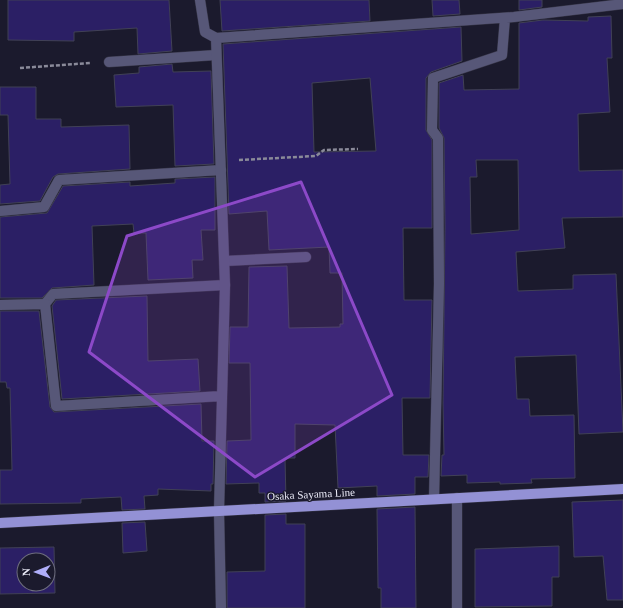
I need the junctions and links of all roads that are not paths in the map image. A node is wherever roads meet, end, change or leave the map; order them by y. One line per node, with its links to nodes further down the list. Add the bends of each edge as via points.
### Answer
1 (200, 0): 4 (street, via 205,32)
2 (623, 4): 3 (street)
3 (505, 18): 4 (street); 17 (street, via 502,55 433,78 432,130 438,138)
4 (216, 38): 5 (street)
5 (216, 55): 6 (street); 7 (street)
6 (109, 62)
7 (221, 166): 8 (street, via 59,180 44,207); 10 (street)
8 (0, 211)
9 (306, 257): 10 (street)
10 (225, 261): 11 (street)
11 (225, 285): 12 (street, via 53,294); 14 (street)
12 (46, 304): 13 (street); 14 (street, via 56,406)
13 (0, 305)
14 (222, 396): 18 (street)
15 (623, 490): 16 (main road, Osaka Sayama Line)
16 (457, 498): 17 (main road, Osaka Sayama Line); 21 (street)
17 (434, 499): 18 (main road, Osaka Sayama Line)
18 (219, 511): 19 (main road, Osaka Sayama Line); 20 (street)
19 (0, 523)
20 (221, 608)
21 (457, 608)

